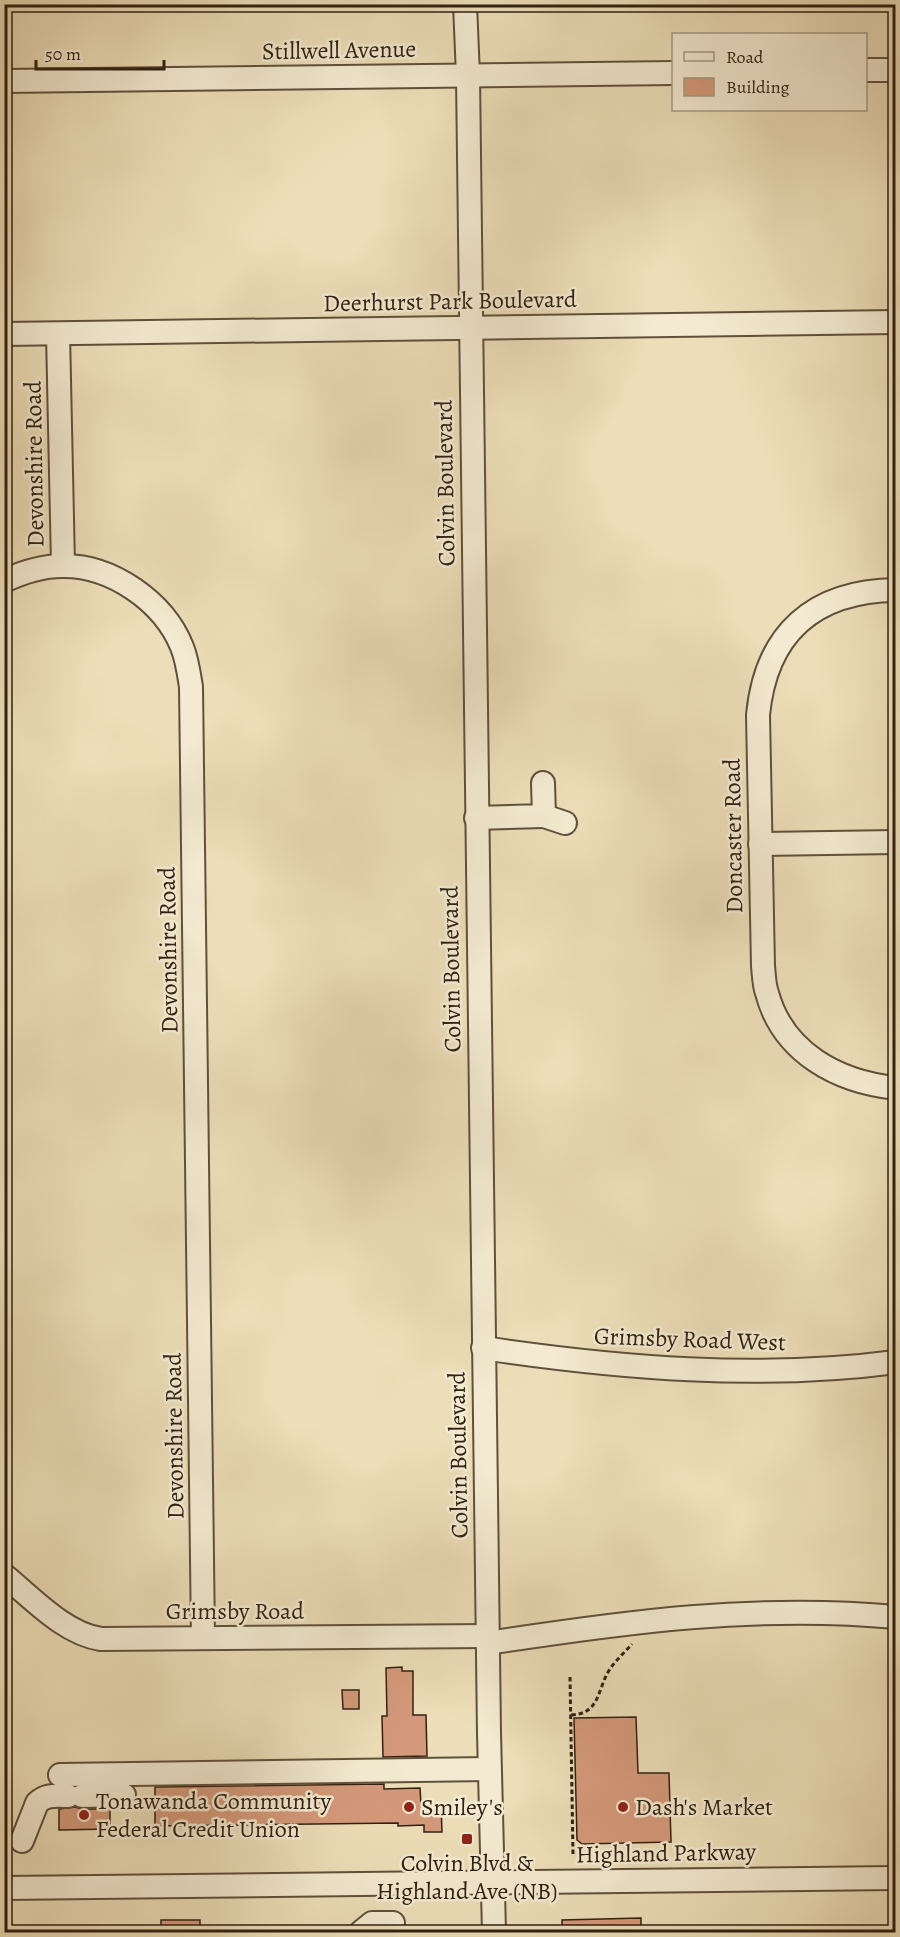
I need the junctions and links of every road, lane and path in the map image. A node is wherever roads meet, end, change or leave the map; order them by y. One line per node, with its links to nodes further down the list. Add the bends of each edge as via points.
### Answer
1 (465, 4): 5 (street, Colvin Boulevard)
2 (867, 70): 3 (street)
3 (896, 70)
4 (672, 73): 5 (street, Stillwell Avenue)
5 (468, 75): 6 (street, Stillwell Avenue); 8 (street, Colvin Boulevard)
6 (4, 81)
7 (896, 322): 8 (street, Deerhurst Park Boulevard)
8 (470, 328): 10 (street, Deerhurst Park Boulevard); 15 (street, Colvin Boulevard)
9 (4, 334): 10 (street, Deerhurst Park Boulevard)
10 (58, 334): 11 (street, Devonshire Road)
11 (63, 566): 12 (street, via 41,568); 23 (street, Devonshire Road, via 104,573 143,595 159,610 182,647 191,687)
12 (4, 581)
13 (896, 590): 17 (street, Doncaster Road, via 873,590 829,603 792,629 773,656 760,689 758,715)
14 (543, 783): 15 (street, via 554,820)
15 (476, 818): 19 (street, Colvin Boulevard)
16 (896, 842): 17 (street)
17 (760, 844): 18 (street, Doncaster Road, via 763,966 767,994 780,1024 803,1053 827,1068 853,1079)
18 (896, 1088)
19 (483, 1348): 20 (street, Grimsby Road West, via 628,1366 806,1370); 24 (street, Colvin Boulevard)
20 (896, 1362)
21 (4, 1575): 23 (street, Grimsby Road, via 65,1625 91,1638)
22 (896, 1617): 24 (street, via 805,1611 724,1614 605,1624)
23 (203, 1638): 24 (street, Grimsby Road)
24 (488, 1640): 28 (street, Colvin Boulevard)
25 (634, 1641): 27 (path, via 611,1667 595,1702 582,1714)
26 (570, 1677): 27 (path)
27 (571, 1715): 32 (path)
28 (489, 1769): 29 (street); 34 (street, Colvin Boulevard)
29 (60, 1775)
30 (124, 1795): 31 (street, via 47,1796 37,1803)
31 (22, 1841)
32 (573, 1854)
33 (896, 1878): 34 (street, Highland Parkway)
34 (492, 1882): 35 (street, Highland Parkway); 38 (street, Colvin Boulevard)
35 (4, 1888)
36 (393, 1923): 37 (street, via 372,1923)
37 (361, 1932)
38 (494, 1932)

